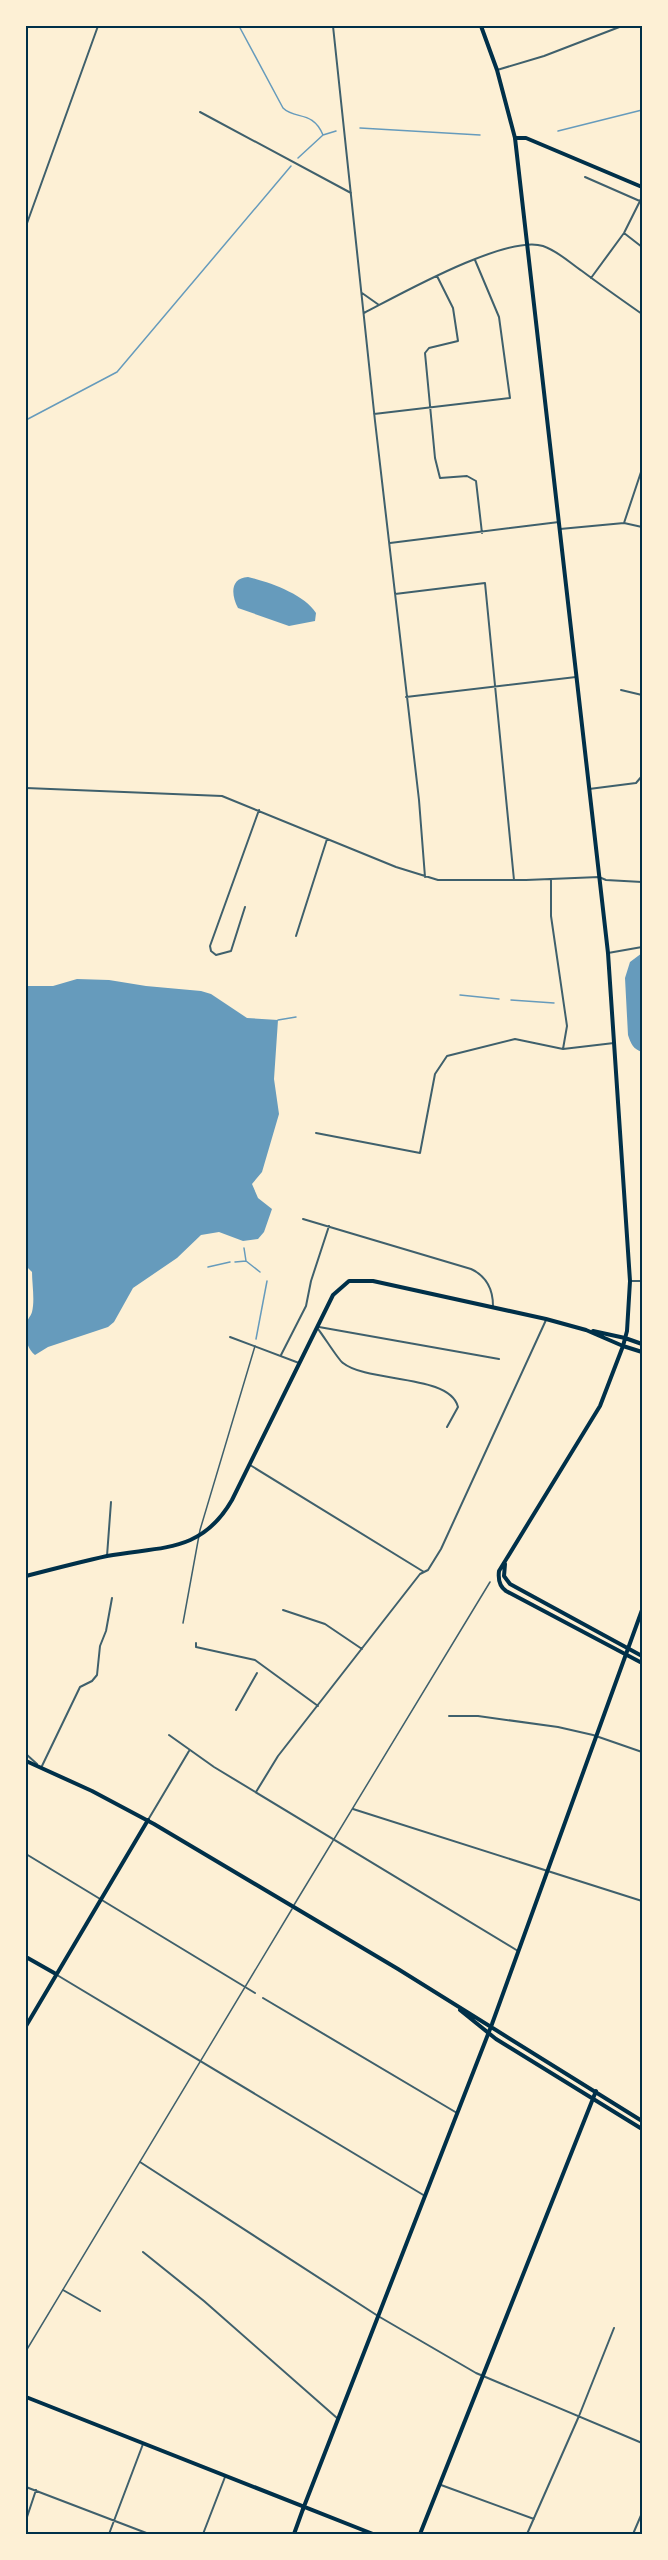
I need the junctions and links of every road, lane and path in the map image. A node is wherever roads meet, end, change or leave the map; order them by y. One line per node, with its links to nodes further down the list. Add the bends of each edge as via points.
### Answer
1 (98, 26): 12 (street)
2 (333, 26): 10 (street)
3 (481, 26): 5 (main road)
4 (622, 26): 5 (street)
5 (497, 70): 7 (main road)
6 (200, 112): 10 (street)
7 (515, 138): 9 (main road, via 526,138); 14 (main road)
8 (585, 177): 11 (street)
9 (642, 187)
10 (351, 193): 19 (street)
11 (642, 200): 13 (street)
12 (26, 226)
13 (624, 233): 15 (street); 18 (street)
14 (527, 244): 16 (street); 18 (street, via 555,252); 26 (main road)
15 (642, 246)
16 (475, 260): 17 (street); 23 (street, via 499,317 510,398)
17 (437, 276): 20 (street); 23 (street, via 453,308 458,340 429,348 425,353)
18 (591, 278): 22 (street)
19 (362, 292): 20 (street); 21 (street)
20 (379, 305): 21 (street)
21 (364, 313): 24 (street)
22 (642, 314)
23 (429, 407): 24 (street); 30 (street, via 440,478 467,476 476,481)
24 (374, 414): 31 (street)
25 (642, 469): 27 (street)
26 (559, 522): 29 (main road); 30 (street)
27 (624, 523): 28 (street); 29 (street)
28 (642, 527)
29 (560, 529): 33 (main road)
30 (482, 533): 31 (street)
31 (389, 543): 32 (street)
32 (395, 594): 34 (street, via 485,583); 37 (street)
33 (577, 677): 34 (street); 40 (main road)
34 (494, 686): 37 (street); 45 (street)
35 (621, 690): 36 (street)
36 (642, 695)
37 (406, 697): 43 (street)
38 (642, 776): 40 (street, via 636,783)
39 (26, 788): 41 (street, via 208,794)
40 (589, 789): 44 (main road)
41 (259, 810): 42 (street); 48 (street, via 210,946 216,955 231,951)
42 (327, 839): 43 (street); 49 (street)
43 (425, 877): 45 (street, via 452,882)
44 (599, 877): 46 (street); 47 (street); 51 (main road)
45 (514, 880): 46 (street)
46 (551, 880): 53 (street, via 551,916 567,1026)
47 (642, 882)
48 (245, 907)
49 (296, 936)
50 (642, 947): 51 (street)
51 (608, 953): 52 (main road)
52 (615, 1042): 53 (street); 57 (main road)
53 (563, 1049): 54 (street, via 515,1039 447,1056 435,1074 420,1153)
54 (316, 1133)
55 (303, 1219): 56 (street)
56 (329, 1226): 59 (street, via 471,1269 486,1280); 69 (street, via 306,1306)
57 (630, 1281): 58 (street); 64 (main road)
58 (642, 1281)
59 (493, 1306): 60 (main road); 61 (main road, via 354,1280 336,1291)
60 (546, 1319): 62 (main road); 78 (street, via 455,1522)
61 (316, 1326): 70 (street); 71 (main road); 72 (street, via 344,1364 376,1376 436,1387 449,1394 458,1407)
62 (586, 1330): 64 (main road); 67 (main road)
63 (230, 1337): 66 (street)
64 (625, 1338): 65 (main road); 67 (main road)
65 (642, 1344)
66 (255, 1346): 69 (street); 75 (street)
67 (623, 1346): 68 (main road); 77 (main road, via 600,1406)
68 (642, 1352)
69 (281, 1355): 71 (street)
70 (499, 1359)
71 (299, 1363): 73 (main road)
72 (447, 1427)
73 (250, 1465): 75 (main road, via 227,1509); 78 (street)
74 (111, 1502): 76 (street)
75 (199, 1537): 76 (main road, via 169,1549); 84 (street)
76 (107, 1556): 79 (main road)
77 (505, 1564): 87 (main road, via 504,1576 510,1584); 88 (main road, via 498,1576 503,1588)
78 (425, 1572): 86 (street)
79 (26, 1576)
80 (490, 1582): 103 (street)
81 (112, 1598): 101 (street, via 97,1675 80,1686)
82 (283, 1610): 86 (street, via 326,1624)
83 (642, 1610): 87 (main road)
84 (183, 1623)
85 (196, 1643): 92 (street, via 196,1647 255,1660)
86 (362, 1649): 92 (street)
87 (628, 1649): 88 (main road); 89 (main road)
88 (626, 1655): 90 (main road); 96 (main road)
89 (642, 1656)
90 (642, 1663)
91 (256, 1673): 93 (street)
92 (318, 1706): 102 (street, via 278,1756)
93 (236, 1710)
94 (449, 1716): 96 (street, via 478,1716)
95 (169, 1735): 97 (street)
96 (598, 1736): 98 (street); 107 (main road)
97 (189, 1751): 102 (street); 104 (street)
98 (642, 1752)
99 (26, 1754): 101 (street)
100 (26, 1761): 101 (main road)
101 (41, 1768): 104 (main road)
102 (256, 1792): 105 (street)
103 (353, 1809): 105 (street); 107 (street)
104 (148, 1820): 108 (main road); 110 (main road)
105 (335, 1840): 110 (street); 111 (street)
106 (26, 1854): 108 (street)
107 (548, 1871): 109 (street); 111 (main road)
108 (100, 1899): 113 (main road); 114 (street)
109 (642, 1901)
110 (293, 1907): 114 (street); 117 (main road)
111 (519, 1952): 119 (main road)
112 (26, 1957): 113 (main road)
113 (56, 1974): 118 (main road); 121 (street)
114 (246, 1987): 115 (street); 121 (street)
115 (255, 1993)
116 (263, 1998): 124 (street)
117 (458, 2007): 119 (main road); 120 (main road)
118 (26, 2026)
119 (491, 2026): 120 (main road); 122 (main road)
120 (488, 2032): 123 (main road); 124 (main road)
121 (201, 2061): 127 (street); 128 (street)
122 (596, 2091): 123 (main road); 125 (main road)
123 (592, 2097): 126 (main road); 135 (main road)
124 (458, 2113): 128 (main road)
125 (642, 2121)
126 (642, 2128)
127 (140, 2162): 130 (street); 132 (street)
128 (425, 2196): 132 (main road)
129 (143, 2252): 138 (street)
130 (63, 2290): 131 (street); 134 (street)
131 (100, 2311)
132 (378, 2316): 135 (street); 138 (main road)
133 (614, 2328): 137 (street)
134 (26, 2351)
135 (482, 2376): 137 (street); 142 (main road)
136 (26, 2397): 140 (main road)
137 (579, 2416): 139 (street); 147 (street)
138 (338, 2419): 145 (main road)
139 (642, 2443)
140 (143, 2444): 141 (main road); 149 (street)
141 (225, 2477): 145 (main road); 152 (street)
142 (440, 2484): 147 (street); 155 (main road)
143 (26, 2487): 144 (street)
144 (36, 2490): 148 (street); 149 (street)
145 (303, 2509): 153 (main road); 154 (main road)
146 (642, 2513): 157 (street)
147 (534, 2519): 156 (street)
148 (26, 2520)
149 (114, 2522): 150 (street); 151 (street)
150 (109, 2535)
151 (149, 2535)
152 (203, 2535)
153 (294, 2535)
154 (373, 2535)
155 (420, 2535)
156 (527, 2535)
157 (633, 2535)

